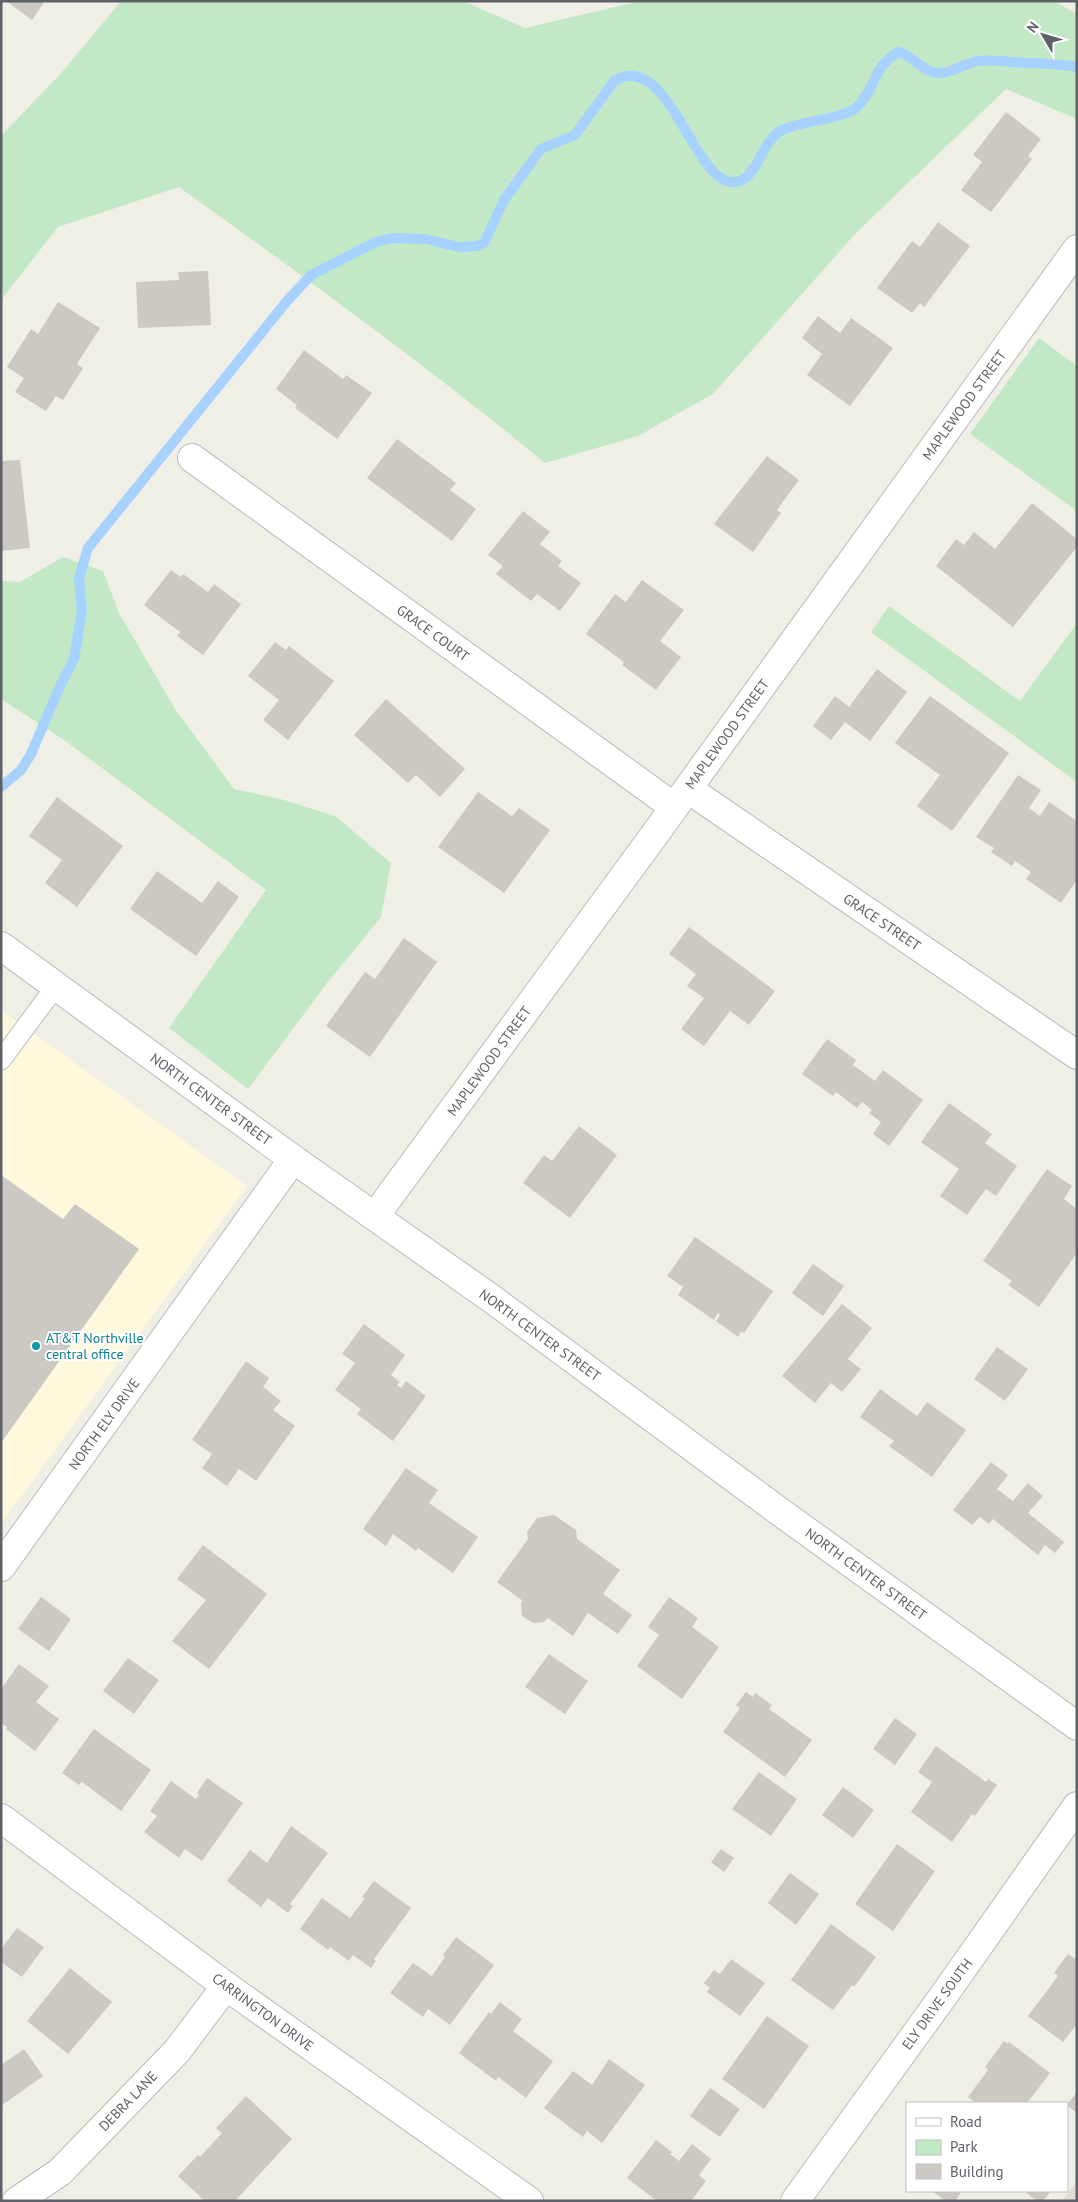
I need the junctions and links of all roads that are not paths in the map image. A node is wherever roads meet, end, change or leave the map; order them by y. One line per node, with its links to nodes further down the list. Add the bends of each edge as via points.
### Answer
1 (1077, 249): 3 (street, MAPLEWOOD STREET)
2 (192, 458): 3 (street, GRACE COURT)
3 (681, 798): 6 (street, GRACE STREET); 9 (street, MAPLEWOOD STREET)
4 (1, 946): 5 (street, NORTH CENTER STREET)
5 (56, 986): 7 (lane); 8 (street, NORTH CENTER STREET)
6 (1077, 1055)
7 (1, 1060)
8 (294, 1159): 9 (street, NORTH CENTER STREET); 10 (street, NORTH ELY DRIVE)
9 (375, 1216): 11 (street, NORTH CENTER STREET)
10 (1, 1567)
11 (1077, 1726)
12 (1077, 1806): 17 (street, ELY DRIVE SOUTH)
13 (1, 1818): 14 (street, CARRINGTON DRIVE)
14 (226, 1986): 15 (street, DEBRA LANE, via 177,2050 60,2172); 16 (street, CARRINGTON DRIVE)
15 (17, 2201)
16 (529, 2201)
17 (795, 2201)

